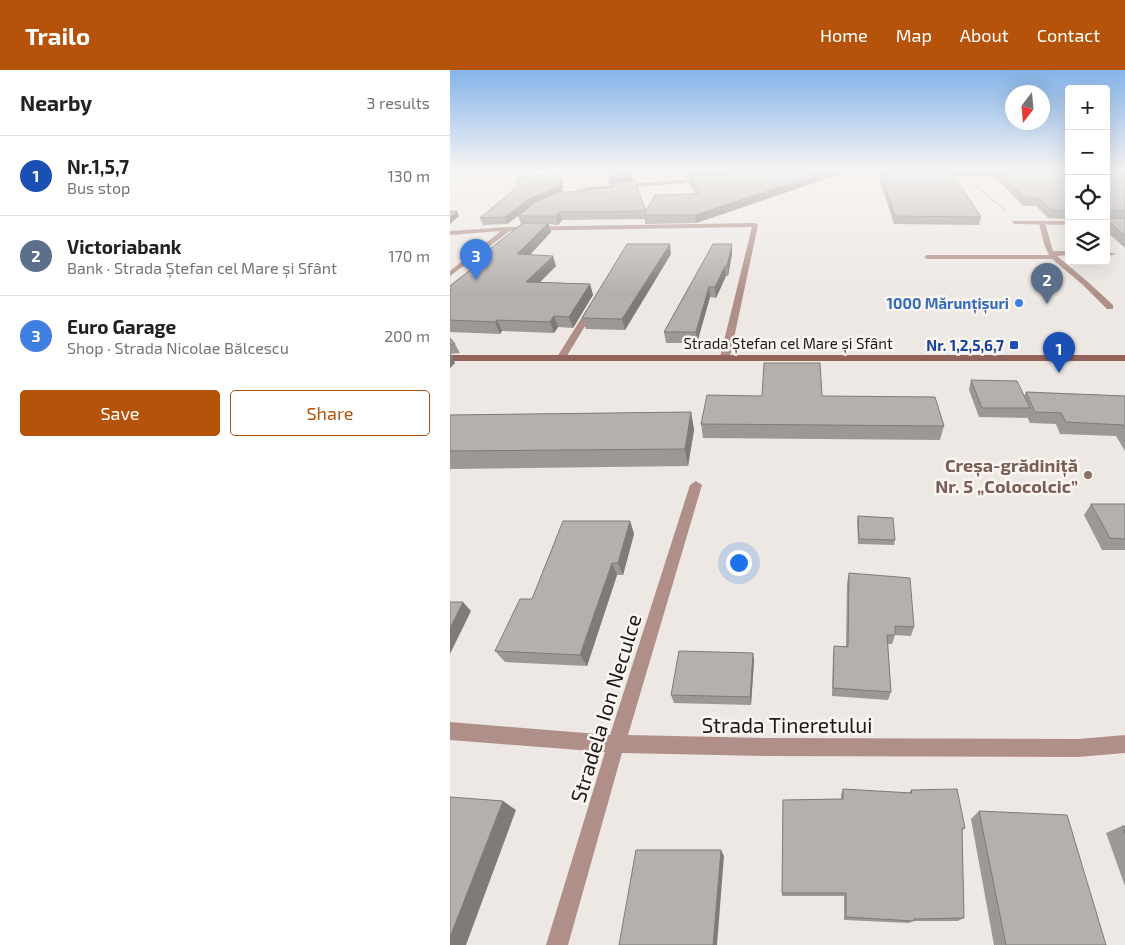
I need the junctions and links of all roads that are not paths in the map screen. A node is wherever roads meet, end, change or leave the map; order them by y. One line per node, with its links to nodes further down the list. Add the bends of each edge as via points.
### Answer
1 (1017, 222): 2 (street)
2 (1042, 223): 3 (street); 10 (street)
3 (1065, 223)
4 (514, 224): 5 (street)
5 (508, 229): 6 (street); 12 (street); 15 (street, via 755,225)
6 (450, 233)
7 (1065, 253): 10 (street)
8 (1110, 254): 9 (street)
9 (1114, 254)
10 (1052, 255): 11 (street); 14 (street)
11 (927, 257)
12 (450, 274)
13 (597, 300): 16 (street)
14 (1110, 307)
15 (725, 356): 16 (main road, Strada Ștefan cel Mare și Sfânt); 18 (main road, Strada Ștefan cel Mare și Sfânt)
16 (562, 357): 17 (main road, Strada Ștefan cel Mare și Sfânt)
17 (450, 358)
18 (1125, 358)
19 (696, 485): 21 (street, Stradela Ion Neculce)
20 (450, 731): 21 (street, Strada Tineretului)
21 (616, 744): 22 (street, Strada Tineretului, via 1078,748); 23 (street, Stradela Ion Neculce)
22 (1125, 744)
23 (557, 945)

